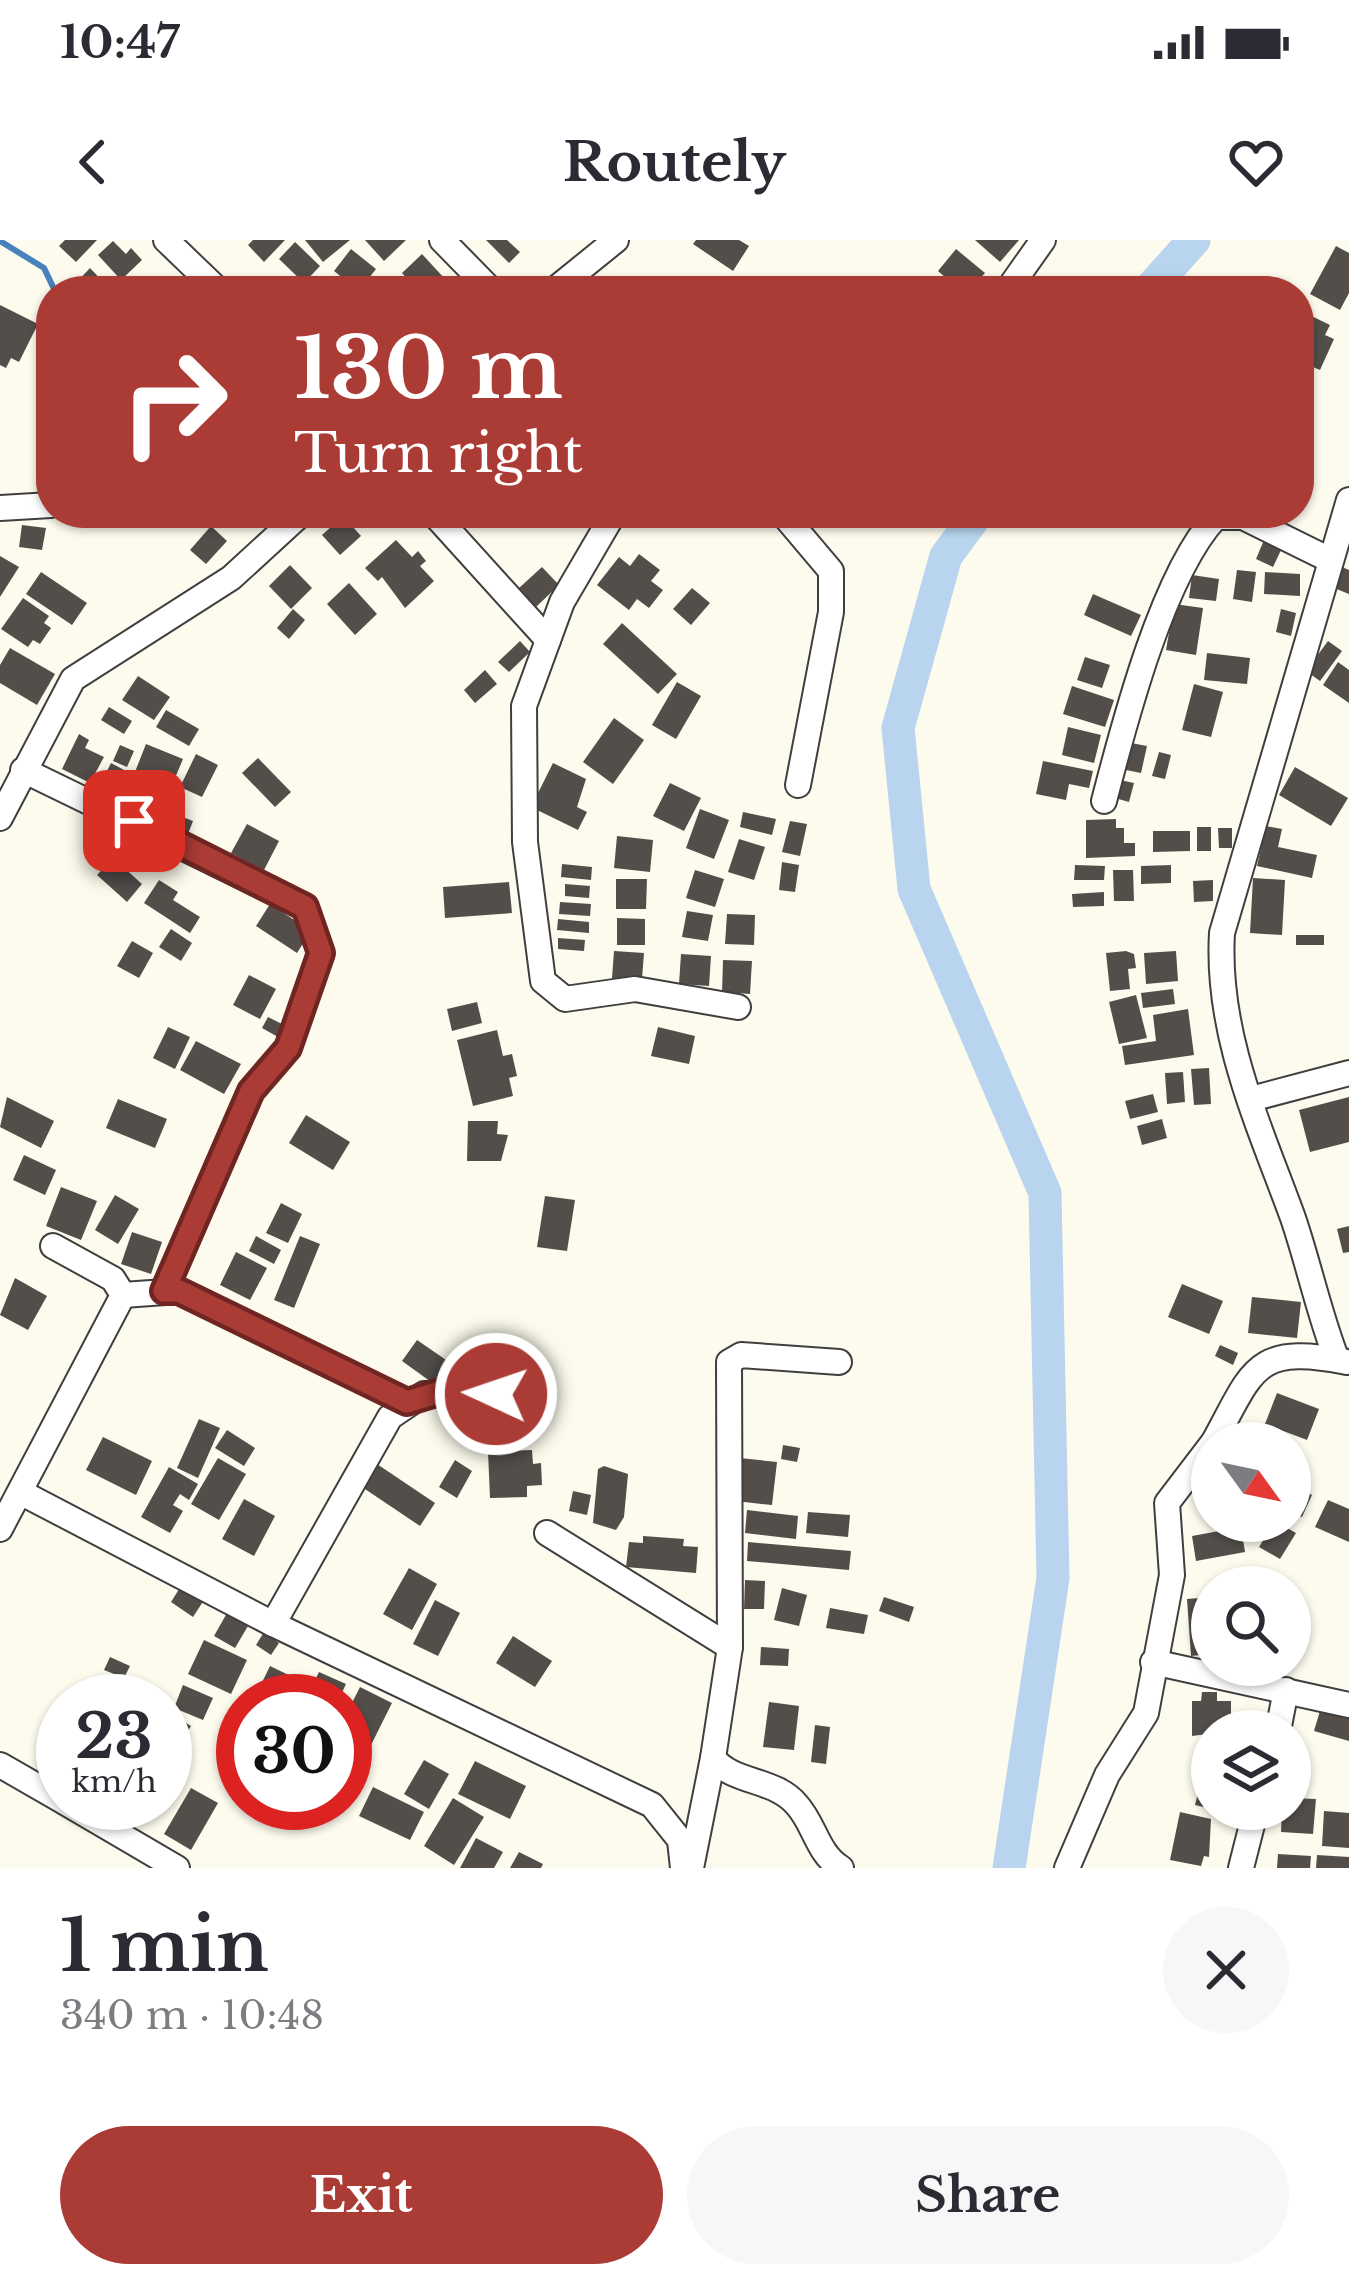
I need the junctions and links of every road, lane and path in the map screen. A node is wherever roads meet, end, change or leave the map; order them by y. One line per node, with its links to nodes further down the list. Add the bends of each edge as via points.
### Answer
1 (166, 240): 5 (street)
2 (442, 240): 6 (street)
3 (616, 240): 7 (street)
4 (1043, 240): 8 (street)
5 (203, 276)
6 (477, 276)
7 (572, 276)
8 (1018, 276)
9 (1349, 500): 18 (street)
10 (36, 507): 11 (street)
11 (0, 508)
12 (286, 528): 20 (street, via 231,578 73,680)
13 (447, 528): 19 (street)
14 (605, 528): 19 (street)
15 (795, 528): 21 (street, via 831,571 831,612)
16 (1207, 528): 22 (street, via 1156,629)
17 (1263, 528): 18 (street)
18 (1330, 560): 26 (street, via 1222,933 1227,1030)
19 (548, 640): 24 (street, via 524,706 522,793 543,981 565,999 635,989)
20 (23, 770): 23 (street); 28 (street, via 305,907 321,953 288,1048 251,1091)
21 (798, 785)
22 (1104, 800)
23 (0, 818)
24 (739, 1007)
25 (1349, 1073): 26 (street)
26 (1251, 1099): 30 (street)
27 (53, 1246): 29 (street, via 113,1280)
28 (164, 1291): 29 (street); 33 (street, via 179,1291)
29 (123, 1295): 36 (street)
30 (1343, 1361): 34 (street, via 1274,1356 1259,1363)
31 (838, 1362): 40 (street, via 741,1355 729,1362)
32 (496, 1394): 33 (street, via 446,1390)
33 (407, 1402): 39 (street, via 390,1418)
34 (1223, 1422)
35 (1191, 1472): 41 (street, via 1167,1503 1172,1575)
36 (20, 1492): 37 (street); 39 (street)
37 (0, 1529)
38 (547, 1533): 40 (street)
39 (273, 1624): 51 (street, via 652,1805 680,1840)
40 (730, 1647): 45 (street)
41 (1153, 1662): 42 (street); 53 (street, via 1146,1713 1107,1775)
42 (1286, 1690): 43 (street); 44 (street)
43 (1349, 1705)
44 (1282, 1710)
45 (713, 1758): 51 (street); 52 (street, via 797,1804 828,1860)
46 (0, 1765): 47 (street)
47 (36, 1786)
48 (112, 1830): 50 (street)
49 (1251, 1830): 54 (street)
50 (177, 1868)
51 (687, 1868)
52 (841, 1868)
53 (1067, 1868)
54 (1241, 1868)

